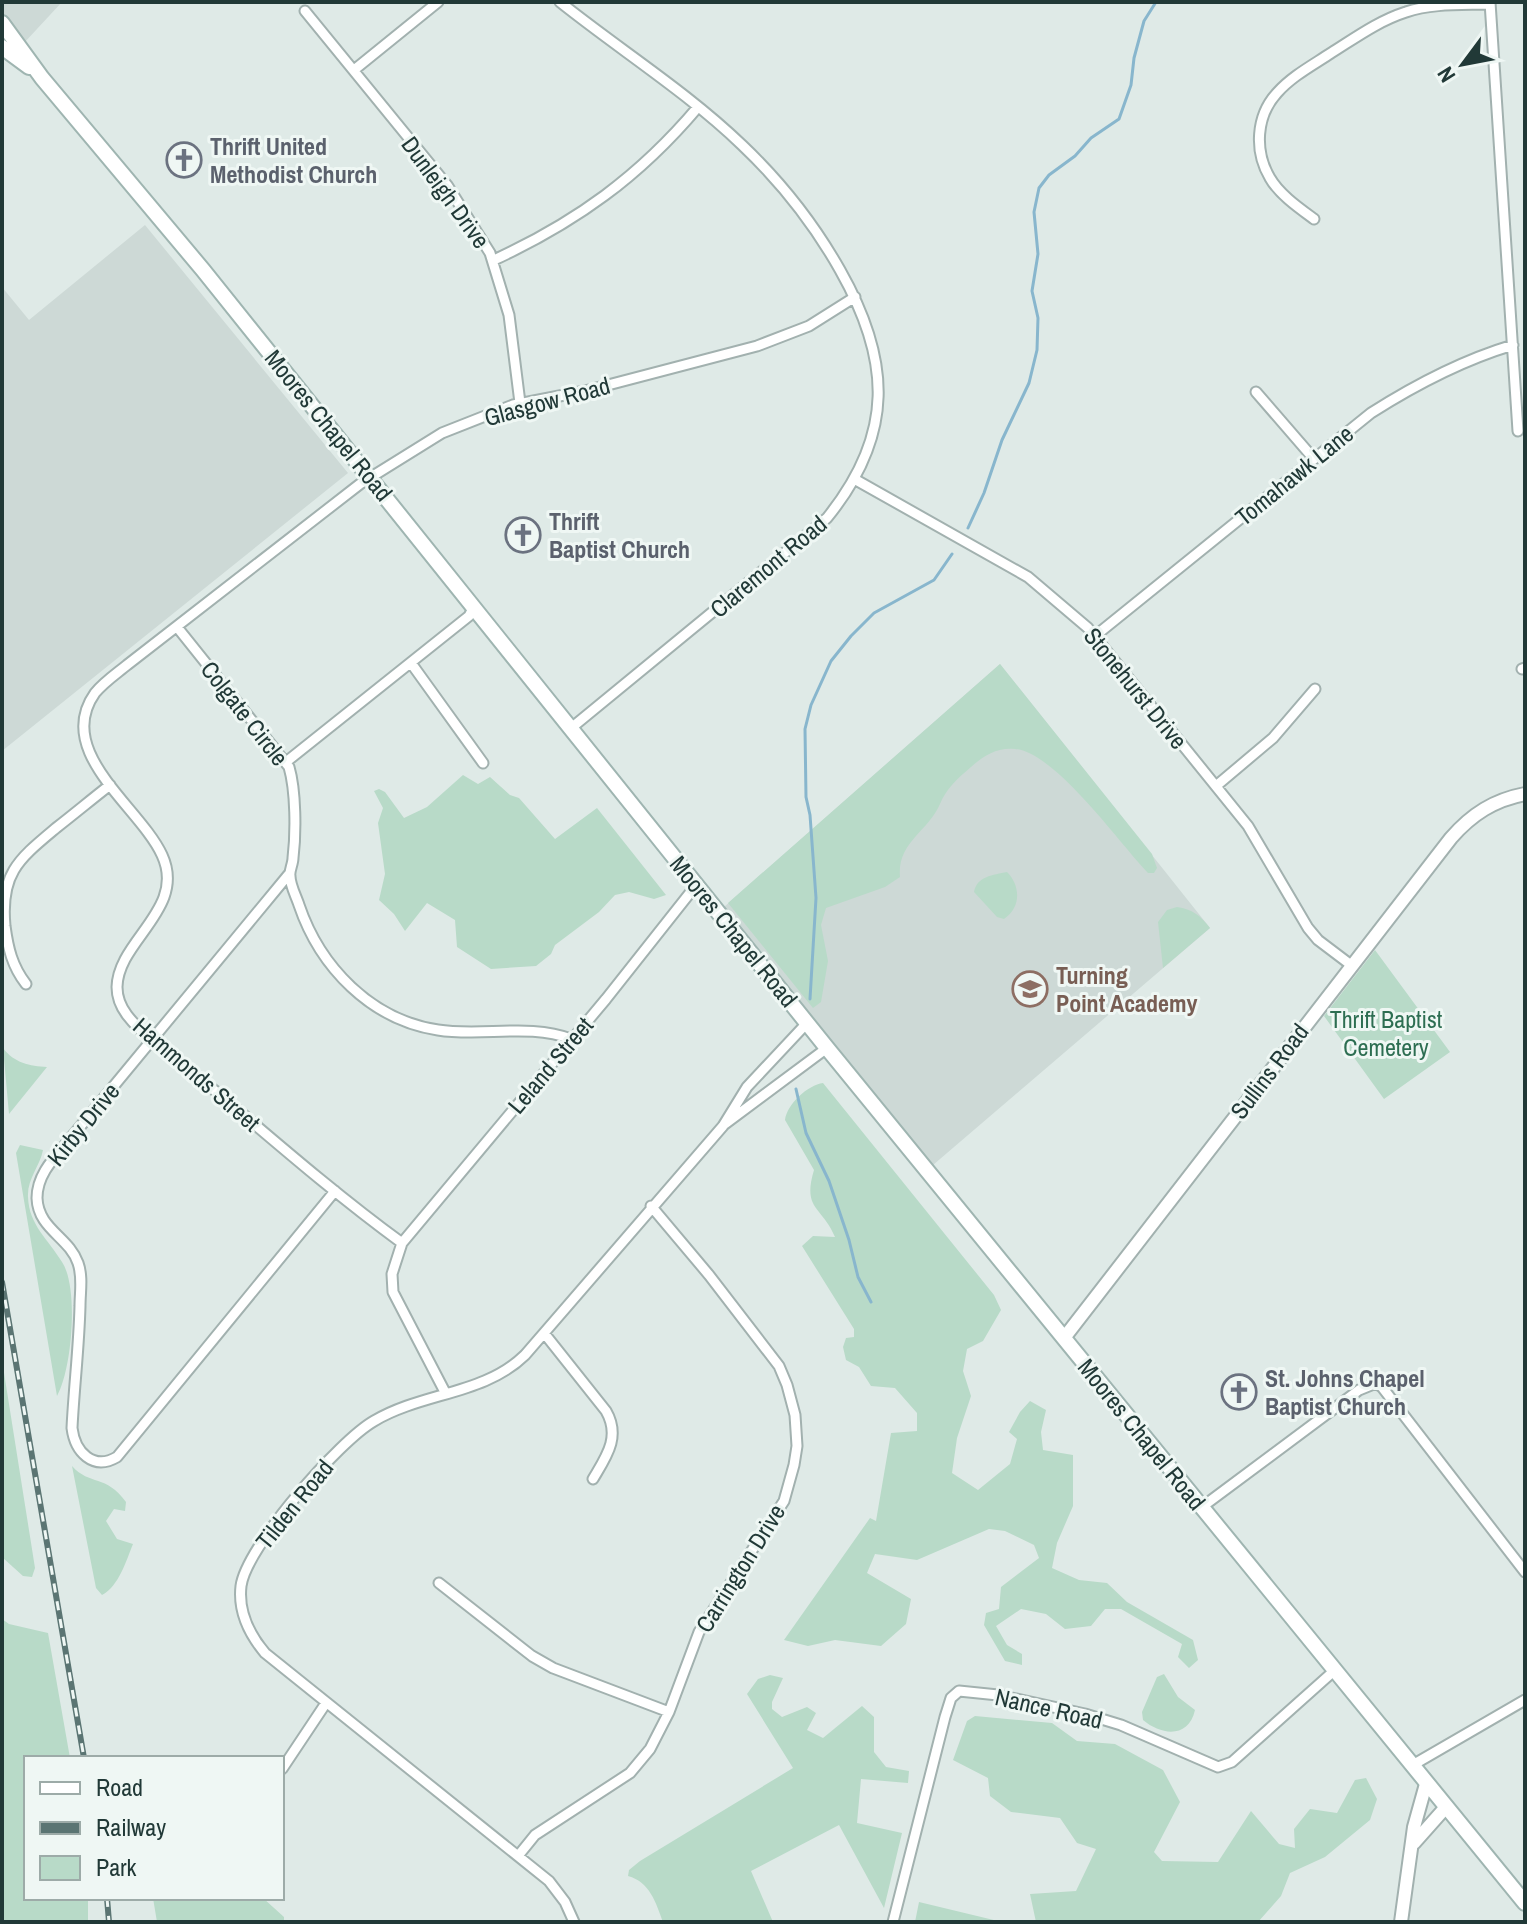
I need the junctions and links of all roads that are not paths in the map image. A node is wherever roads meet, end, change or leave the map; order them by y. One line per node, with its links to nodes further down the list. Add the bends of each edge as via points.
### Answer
1 (438, 2): 7 (street)
2 (560, 2): 9 (street, Claremont Road)
3 (1490, 3): 10 (street, via 1425,8 1391,17 1293,79 1274,97 1259,135 1265,167 1281,192); 13 (street)
4 (305, 11): 7 (street, Dunleigh Drive)
5 (2, 23): 8 (main road)
6 (2, 47): 8 (main road)
7 (354, 70): 11 (street, Dunleigh Drive, via 447,185)
8 (42, 78): 18 (main road, Moores Chapel Road)
9 (698, 107): 11 (street, via 618,188 548,234); 12 (street, Claremont Road, via 788,195)
10 (1314, 219)
11 (494, 260): 15 (street, Dunleigh Drive, via 509,315)
12 (855, 297): 15 (street, Glasgow Road, via 809,326 757,346); 19 (street, Claremont Road, via 873,345 878,383 873,430)
13 (1513, 345): 16 (street); 17 (street, Tomahawk Lane, via 1404,392)
14 (1256, 392): 17 (street)
15 (520, 403): 18 (street, Glasgow Road, via 442,433)
16 (1518, 431)
17 (1314, 459): 22 (street, Tomahawk Lane)
18 (370, 477): 20 (main road, Moores Chapel Road); 21 (street, Glasgow Road)
19 (856, 480): 22 (street, Stonehurst Drive, via 1028,577); 26 (street, Claremont Road, via 812,533)
20 (474, 607): 23 (street); 26 (main road, Moores Chapel Road)
21 (177, 627): 25 (street, Glasgow Road, via 104,684); 27 (street, Colgate Circle)
22 (1095, 636): 30 (street, Stonehurst Drive)
23 (411, 663): 27 (street); 28 (street)
24 (1315, 689): 30 (street, via 1273,738)
25 (86, 715): 29 (street, Hammonds Street, via 86,745)
26 (570, 729): 33 (main road, Moores Chapel Road)
27 (286, 762): 32 (street, Colgate Circle, via 294,843)
28 (483, 763)
29 (110, 785): 35 (street, via 20,857 9,876 3,899 7,941 12,963); 37 (street, Hammonds Street, via 157,846 167,869 165,894 125,962 117,986 128,1016)
30 (1216, 786): 34 (street, Stonehurst Drive, via 1260,844 1308,928)
31 (1525, 794): 34 (street, Sullins Road, via 1498,801 1462,825)
32 (289, 874): 37 (street, Kirby Drive); 38 (street, Colgate Circle, via 319,947 351,986 386,1013 444,1031 547,1033)
33 (697, 884): 36 (main road, Moores Chapel Road); 38 (street, Leland Street)
34 (1351, 965): 45 (street, Sullins Road)
35 (26, 984)
36 (807, 1023): 39 (main road, Moores Chapel Road); 40 (street, Tilden Road, via 747,1087)
37 (152, 1038): 41 (street, Hammonds Street); 41 (street, Kirby Drive, via 50,1163 37,1191 42,1217 74,1254 81,1273 72,1428 76,1445 89,1460 111,1461 125,1448)
38 (571, 1039): 43 (street, Leland Street)
39 (827, 1048): 40 (street, Tilden Road); 45 (main road, Moores Chapel Road)
40 (723, 1126): 42 (street, Tilden Road)
41 (335, 1191): 43 (street, Hammonds Street)
42 (651, 1206): 44 (street, Tilden Road); 54 (street, Carrington Drive, via 769,1350 787,1385 797,1433 784,1501 705,1620)
43 (402, 1243): 46 (street, via 392,1274 393,1292)
44 (544, 1333): 46 (street, Tilden Road, via 504,1372); 47 (street, via 612,1424 613,1441)
45 (1064, 1338): 48 (main road, Moores Chapel Road)
46 (446, 1394): 53 (street, Tilden Road, via 396,1410 354,1435 247,1564 241,1600 254,1640)
47 (593, 1479)
48 (1202, 1507): 49 (street, via 1359,1390 1376,1383); 51 (main road, Moores Chapel Road)
49 (1525, 1572)
50 (439, 1583): 54 (street, via 553,1668)
51 (1335, 1670): 56 (main road, Moores Chapel Road); 63 (street, Nance Road, via 1232,1762 1218,1767 1085,1714 959,1691 945,1717)
52 (1525, 1700): 56 (street)
53 (326, 1703): 55 (street); 60 (street, Tilden Road)
54 (669, 1712): 60 (street, Carrington Drive, via 630,1773 547,1825)
55 (284, 1766)
56 (1411, 1766): 57 (main road, Moores Chapel Road)
57 (1426, 1784): 58 (main road, Moores Chapel Road); 59 (street)
58 (1446, 1807): 59 (street); 61 (main road, Moores Chapel Road)
59 (1414, 1843): 64 (street)
60 (518, 1856): 62 (street, Tilden Road, via 557,1889)
61 (1525, 1903)
62 (574, 1922)
63 (893, 1922)
64 (1401, 1922)

